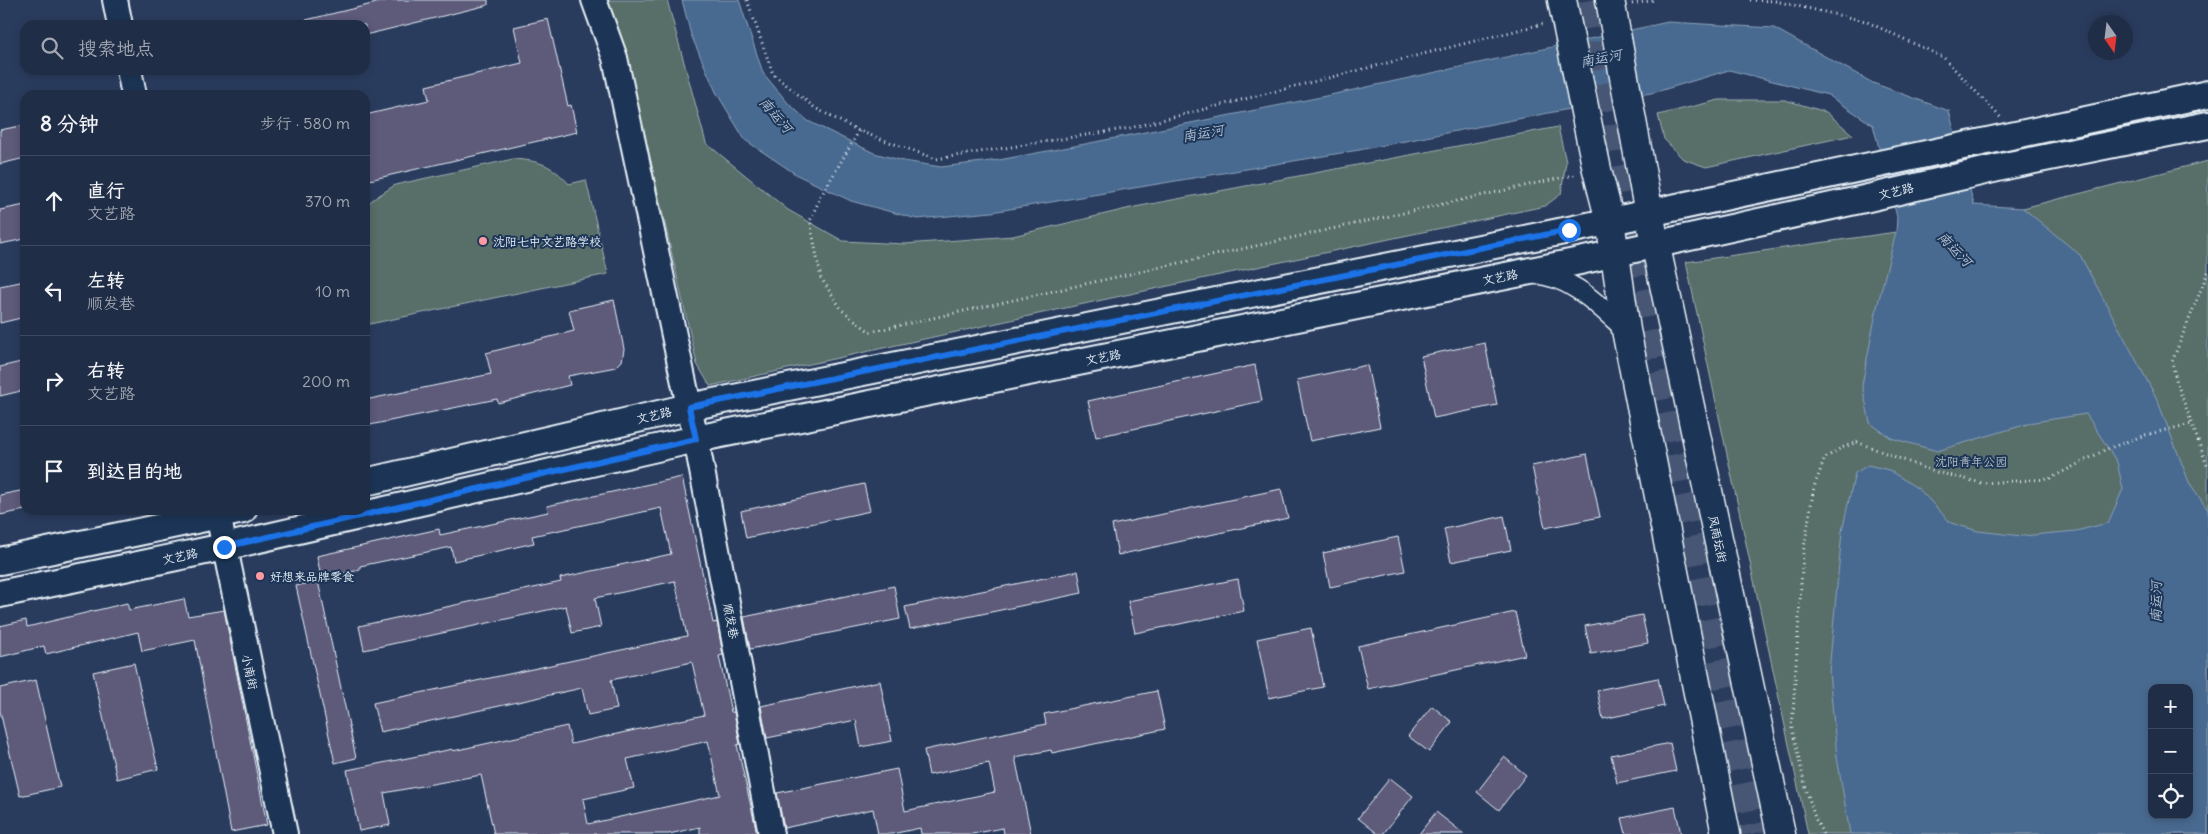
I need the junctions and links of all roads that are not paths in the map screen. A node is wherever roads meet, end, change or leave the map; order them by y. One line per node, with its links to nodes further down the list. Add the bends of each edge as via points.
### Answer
1 (115, 0): 5 (street)
2 (594, 0): 16 (street, 顺发巷, via 614,58)
3 (1611, 10): 10 (main road, 风雨坛街)
4 (1565, 16): 11 (main road)
5 (119, 20)
6 (130, 75): 7 (street)
7 (133, 90)
8 (2208, 94): 10 (main road, 文艺路)
9 (2208, 125): 12 (main road, 文艺路, via 2015,164)
10 (1649, 214): 11 (main road, 文艺路); 12 (main road, 风雨坛街)
11 (1610, 221): 13 (main road); 16 (main road, 文艺路)
12 (1656, 244): 13 (main road, 文艺路); 29 (main road, 风雨坛街)
13 (1615, 252): 14 (main road, 文艺路); 15 (main road)
14 (1515, 274): 15 (street, via 1537,274 1565,281 1595,301); 17 (main road, 文艺路)
15 (1626, 330): 28 (main road)
16 (689, 407): 17 (street, 顺发巷); 18 (main road, 文艺路)
17 (696, 439): 19 (main road, 文艺路); 27 (street, 顺发巷)
18 (370, 481)
19 (370, 514)
20 (208, 515): 24 (main road)
21 (217, 515): 23 (street, 小南街)
22 (364, 515): 23 (main road, 文艺路)
23 (224, 547): 25 (main road, 文艺路); 26 (street, 小南街)
24 (0, 562)
25 (0, 594)
26 (285, 834)
27 (771, 834)
28 (1726, 834)
29 (1781, 834)

